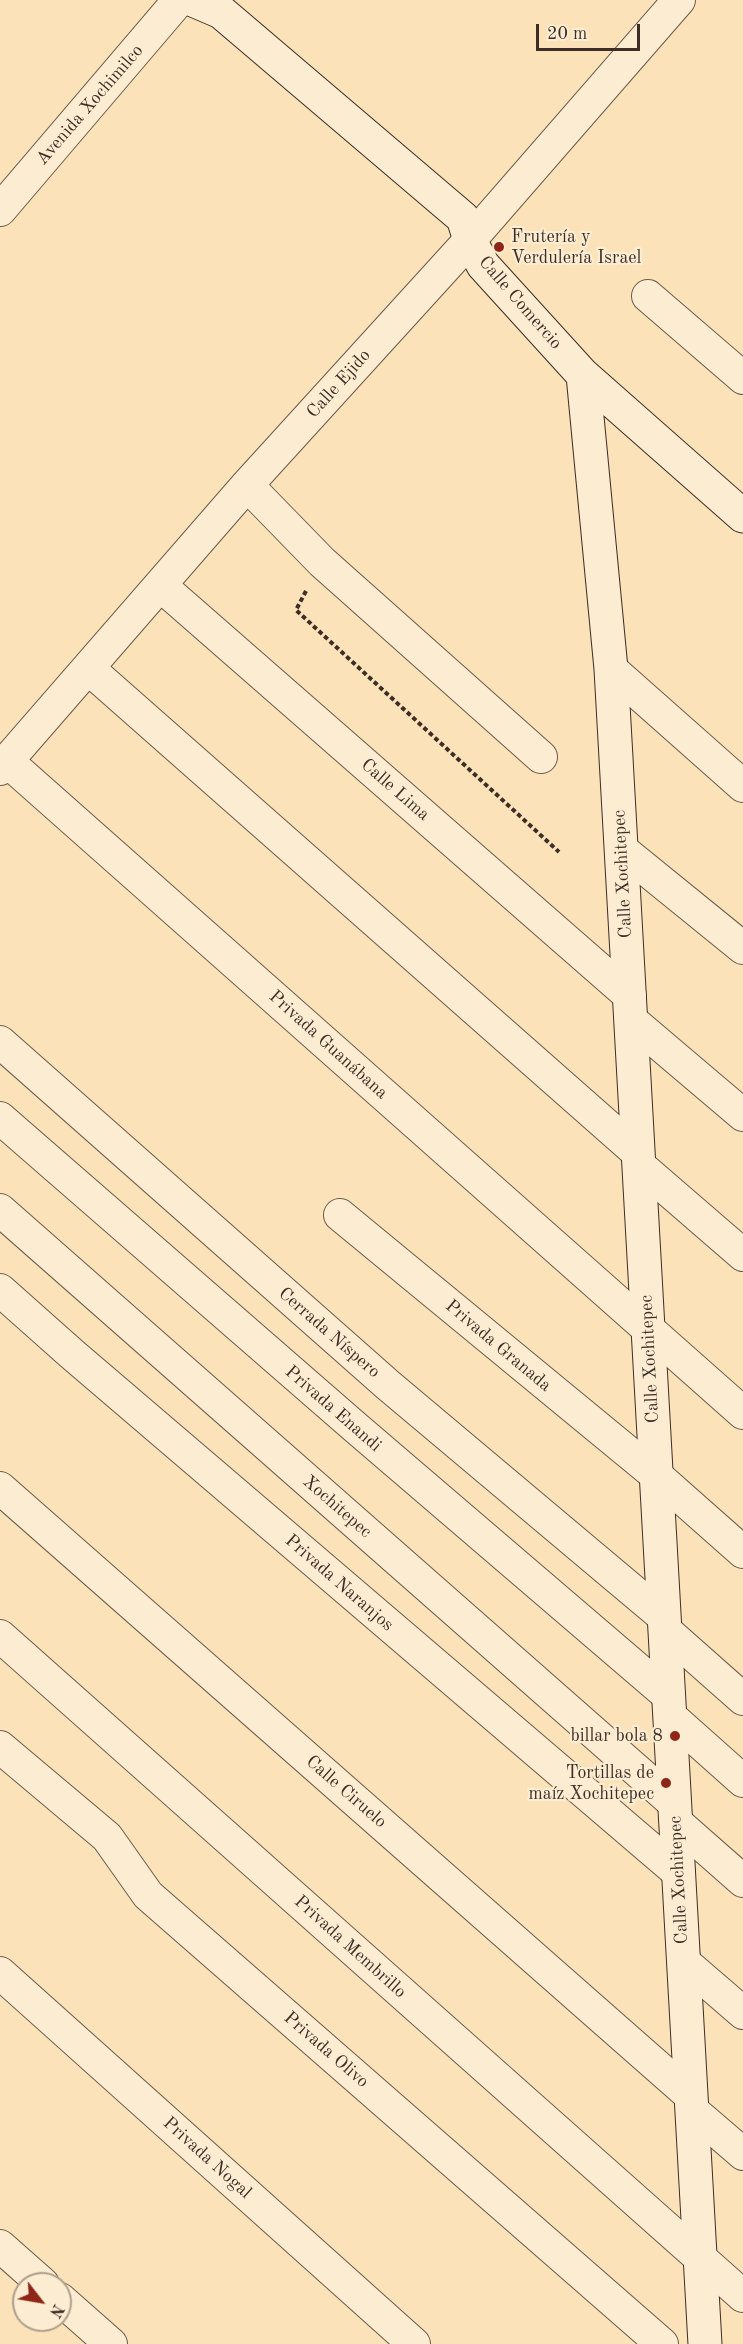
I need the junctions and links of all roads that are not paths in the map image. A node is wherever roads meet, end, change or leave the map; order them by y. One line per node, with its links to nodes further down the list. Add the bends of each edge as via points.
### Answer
1 (179, 0): 4 (street, Avenida Xochimilco)
2 (193, 0): 5 (street, Calle Comercio, via 221,12 463,218)
3 (679, 0): 5 (street, Calle Ejido)
4 (0, 210)
5 (470, 240): 7 (street, Calle Comercio, via 483,265); 9 (street, Calle Ejido)
6 (648, 296): 8 (street)
7 (583, 375): 10 (street, Calle Comercio); 13 (street, Calle Xochitepec)
8 (743, 378)
9 (247, 485): 11 (street, Calle Ejido); 14 (street, via 322,562)
10 (743, 516)
11 (160, 585): 12 (street, Calle Ejido); 19 (street, Calle Lima)
12 (88, 668): 15 (street, Calle Ejido); 23 (street)
13 (611, 669): 16 (street); 17 (street, Calle Xochitepec)
14 (541, 757)
15 (3, 765): 28 (street, Privada Guanábana)
16 (743, 786)
17 (621, 849): 18 (street); 19 (street, Calle Xochitepec)
18 (743, 948)
19 (630, 1008): 21 (street, Calle Lima); 23 (street, Calle Xochitepec)
20 (0, 1042): 33 (street, Cerrada Níspero)
21 (743, 1115)
22 (0, 1118): 36 (street, Privada Enandi)
23 (639, 1159): 26 (street); 28 (street, Calle Xochitepec)
24 (0, 1210): 39 (street, Xochitepec)
25 (340, 1215): 30 (street, Privada Granada)
26 (743, 1255)
27 (0, 1290): 40 (street, Privada Naranjos)
28 (648, 1330): 29 (street, Privada Guanábana); 30 (street, Calle Xochitepec)
29 (743, 1413)
30 (657, 1476): 32 (street, Privada Granada); 33 (street, Calle Xochitepec)
31 (0, 1488): 45 (street, Calle Ciruelo)
32 (743, 1552)
33 (665, 1624): 35 (street, Cerrada Níspero); 36 (street, Calle Xochitepec)
34 (0, 1636): 48 (street, Privada Membrillo)
35 (743, 1699)
36 (669, 1706): 38 (street, Privada Enandi); 39 (street, Calle Xochitepec)
37 (0, 1747): 54 (street, Privada Olivo, via 107,1837 148,1895)
38 (743, 1780)
39 (675, 1813): 40 (street, Calle Xochitepec); 41 (street, Xochitepec)
40 (679, 1874): 42 (street, Calle Xochitepec)
41 (743, 1881)
42 (684, 1962): 44 (street); 45 (street, Calle Xochitepec)
43 (0, 1973): 53 (street, Privada Nogal)
44 (743, 2013)
45 (692, 2103): 46 (street, Calle Ciruelo); 48 (street, Calle Xochitepec)
46 (743, 2154)
47 (0, 2246): 49 (street)
48 (701, 2259): 50 (street, Privada Membrillo); 55 (street, Calle Xochitepec)
49 (29, 2272)
50 (743, 2296)
51 (72, 2310): 52 (street)
52 (111, 2344)
53 (414, 2344)
54 (662, 2344)
55 (705, 2344)

